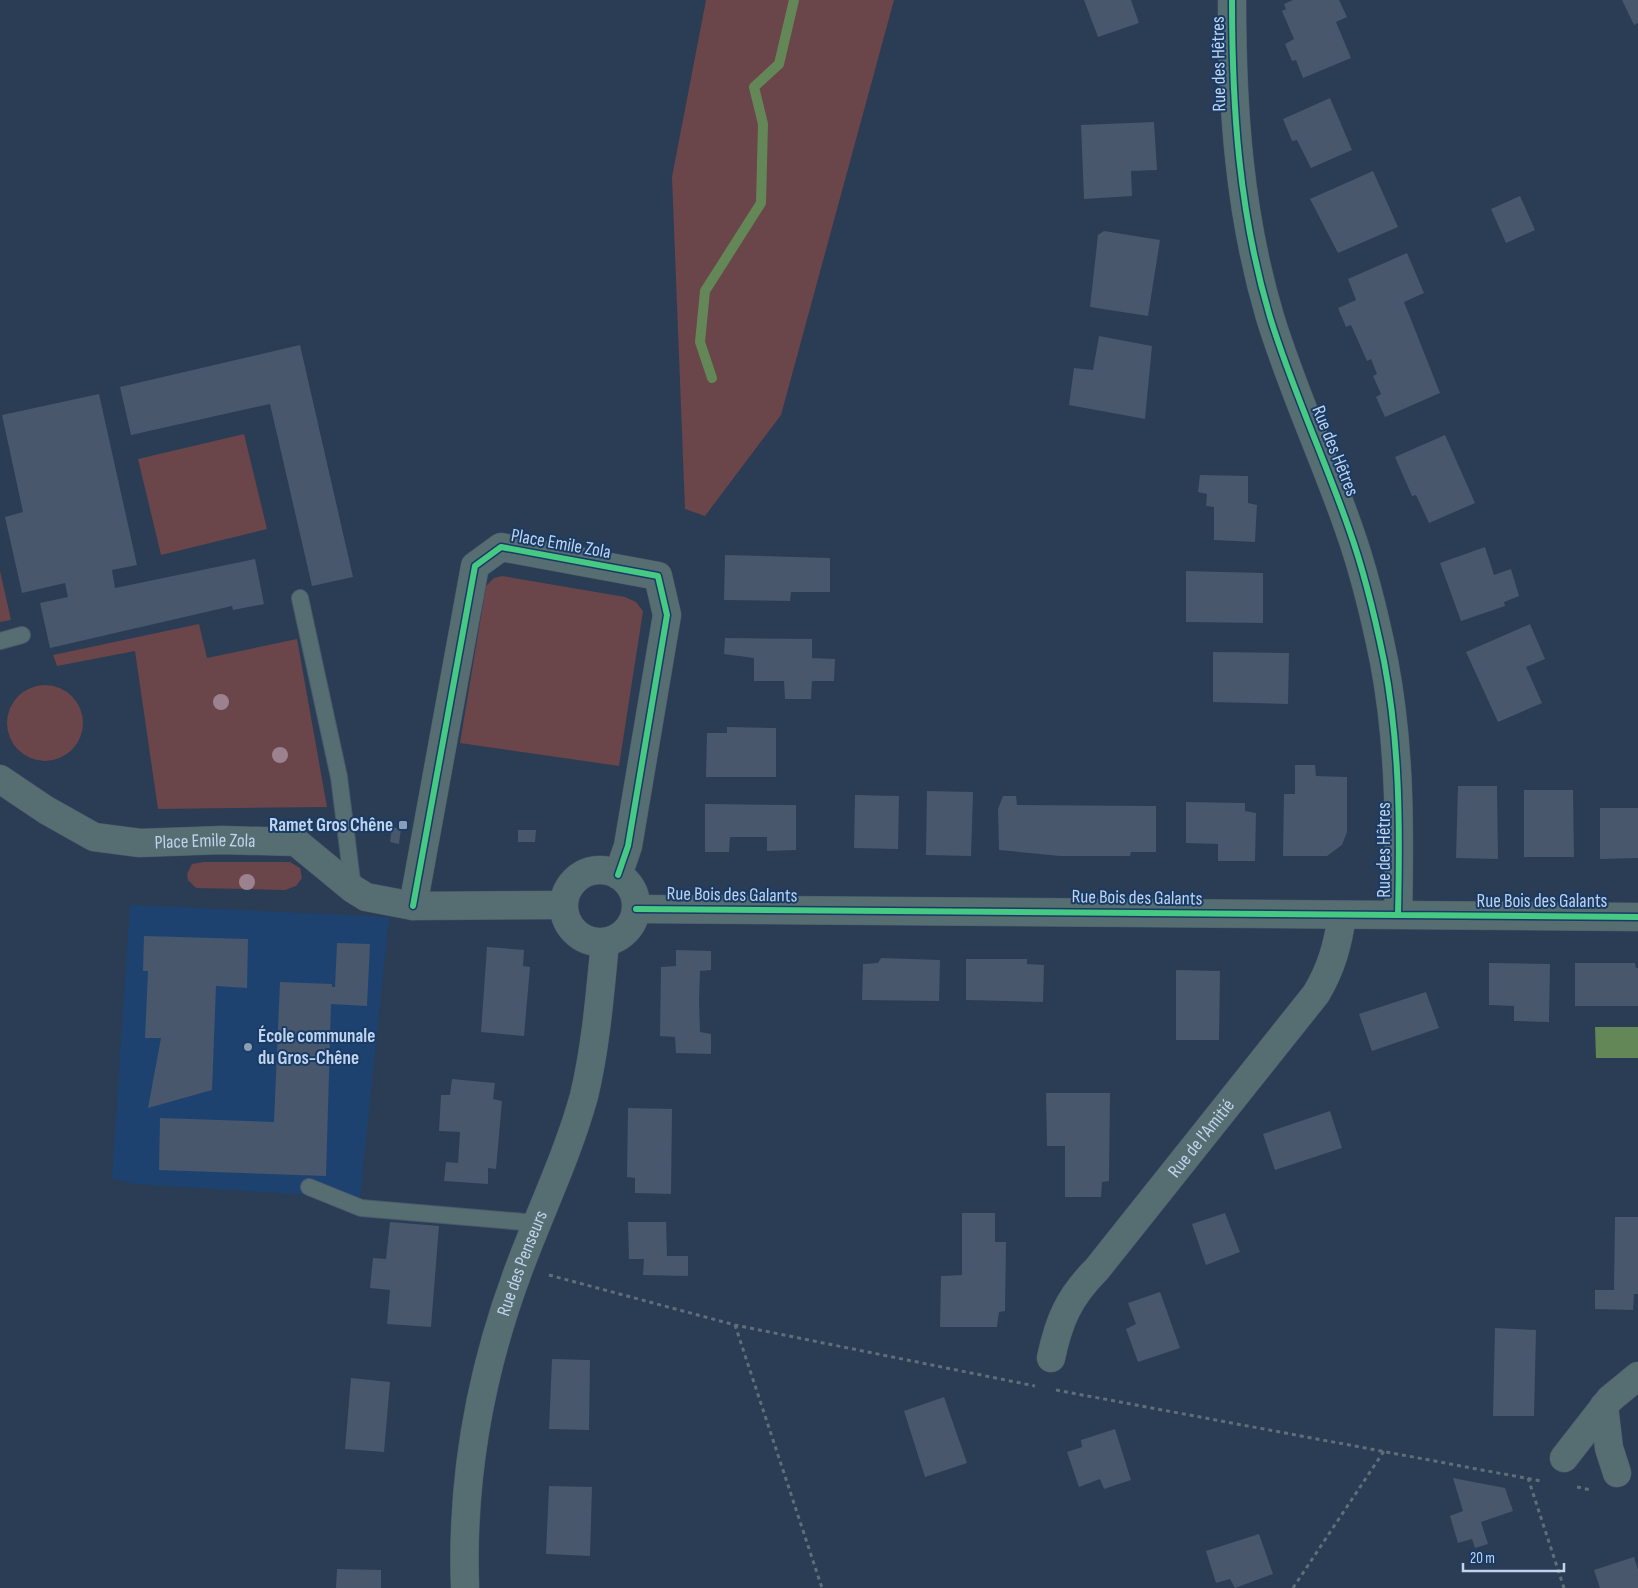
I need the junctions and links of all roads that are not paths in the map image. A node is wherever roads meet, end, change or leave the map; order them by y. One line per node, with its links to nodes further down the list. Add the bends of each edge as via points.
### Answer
1 (1232, 0): 11 (street, Rue des Hêtres, via 1234,113 1246,218 1256,263 1284,360 1350,531 1384,660 1398,763)
2 (300, 598): 7 (lane, via 339,777)
3 (22, 635): 4 (lane)
4 (0, 640)
5 (0, 779): 7 (street, Place Emile Zola, via 94,837 140,843 296,842)
6 (618, 875): 8 (street, via 598,870 578,877 570,885); 9 (street, Place Emile Zola, via 628,846 667,615 658,576 500,548 475,566); 10 (street, via 632,890)
7 (353, 889): 9 (street, Place Emile Zola, via 366,897)
8 (563, 905): 9 (street, Place Emile Zola); 14 (street, via 571,929 580,937 592,942)
9 (413, 906)
10 (636, 909): 12 (street, Rue Bois des Galants); 14 (street, via 630,927 614,940)
11 (1398, 914): 12 (street, Rue Bois des Galants); 13 (street, Rue Bois des Galants)
12 (1342, 915): 17 (street, Rue de l'Amitié, via 1338,944 1316,994 1097,1269 1079,1287 1056,1333)
13 (1638, 916)
14 (605, 942): 16 (street, Rue des Penseurs, via 584,1096)
15 (309, 1187): 16 (lane, via 361,1208)
16 (536, 1223): 22 (street, Rue des Penseurs, via 499,1328 476,1416 465,1509)
17 (1051, 1358)
18 (1638, 1376): 19 (street)
19 (1604, 1406): 20 (street); 21 (street, via 1609,1448)
20 (1564, 1458)
21 (1617, 1473)
22 (464, 1588)

